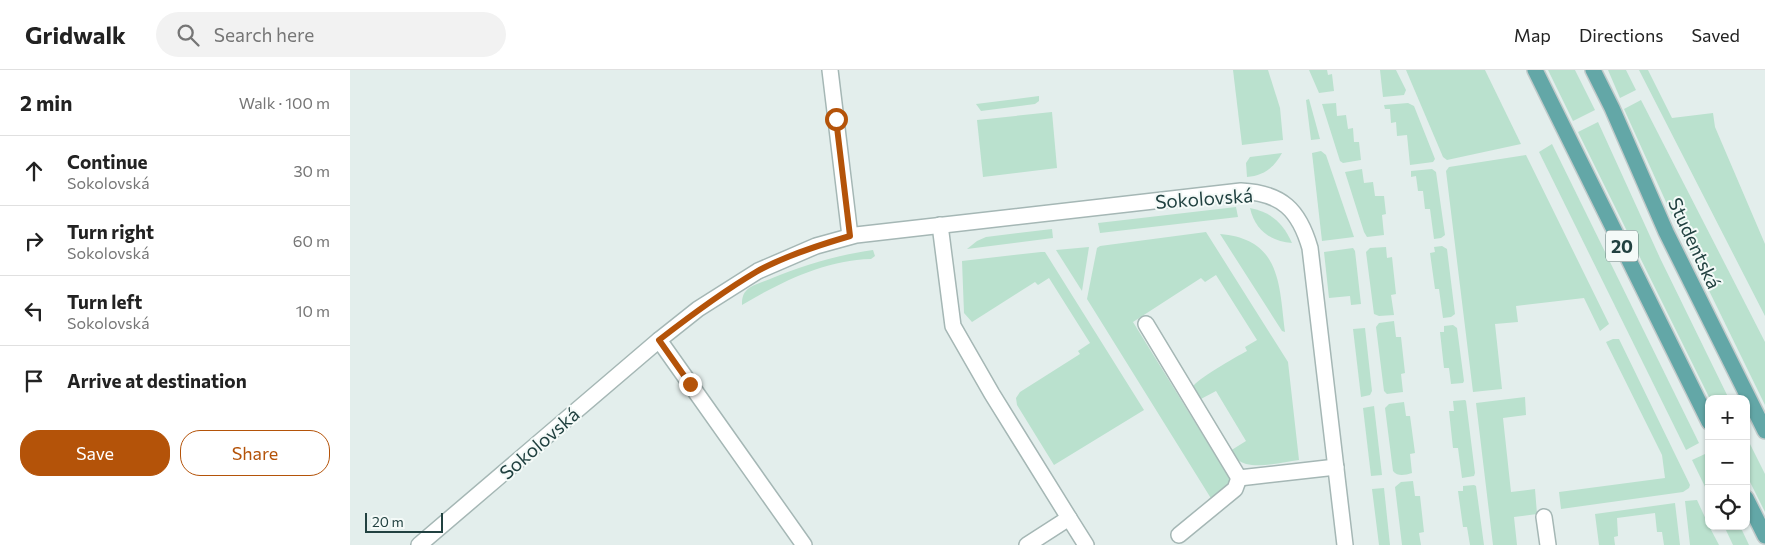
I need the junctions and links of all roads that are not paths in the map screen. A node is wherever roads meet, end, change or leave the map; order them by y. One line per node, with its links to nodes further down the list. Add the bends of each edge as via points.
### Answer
1 (830, 70): 5 (street)
2 (1535, 70): 8 (main road, 20)
3 (1593, 70): 9 (main road, Studentská / 20, via 1666,232)
4 (940, 225): 5 (street, Sokolovská); 10 (street, Sokolovská, via 1241,191 1275,198 1293,212 1304,228 1310,248); 14 (street, via 953,326)
5 (850, 236): 7 (street, Sokolovská, via 816,246 758,271 698,309)
6 (1146, 324): 11 (street)
7 (659, 340): 17 (street, Sokolovská); 18 (street)
8 (1705, 414)
9 (1765, 431)
10 (1336, 467): 11 (street); 21 (street, Sokolovská)
11 (1240, 478): 15 (street, via 1236,489)
12 (1750, 506): 16 (main road)
13 (1544, 517): 22 (street)
14 (1069, 518): 19 (street); 20 (street)
15 (1179, 535)
16 (1765, 536)
17 (419, 545)
18 (804, 545)
19 (1026, 545)
20 (1086, 545)
21 (1345, 545)
22 (1548, 545)

